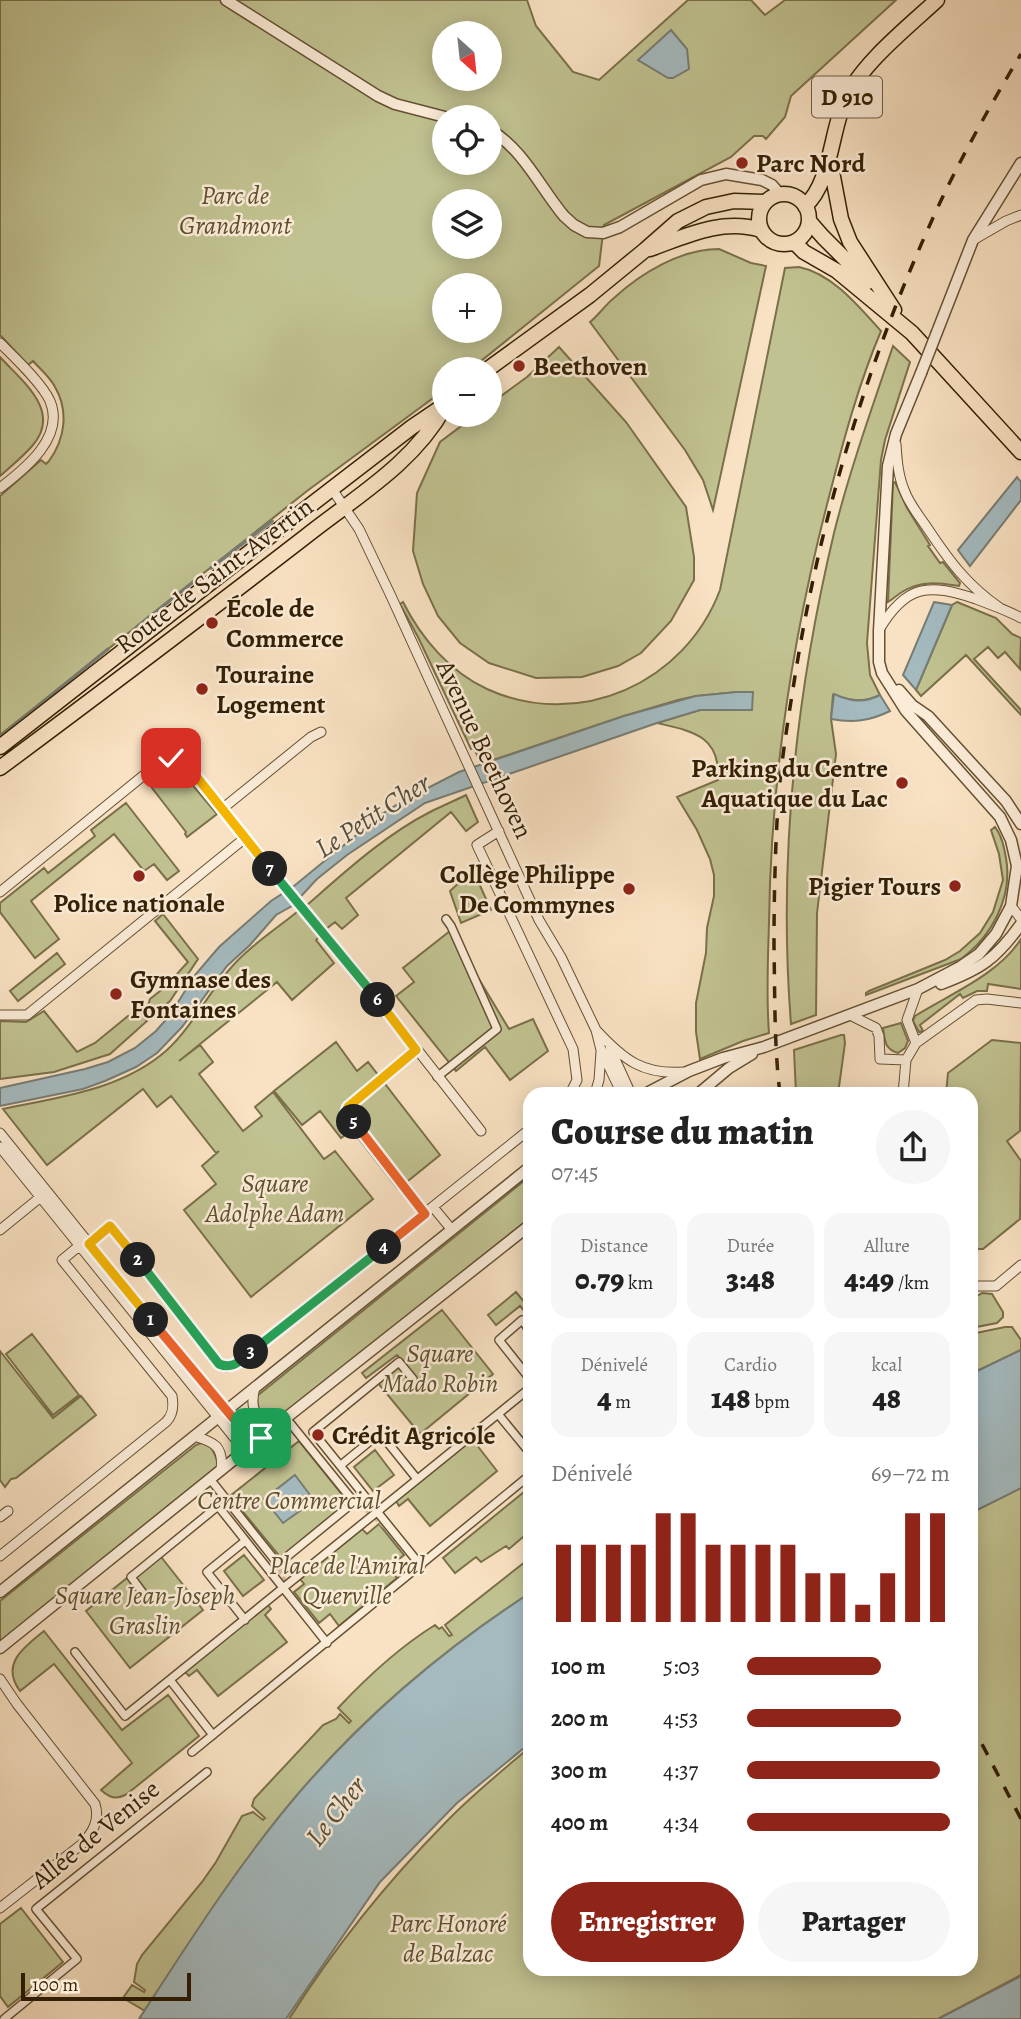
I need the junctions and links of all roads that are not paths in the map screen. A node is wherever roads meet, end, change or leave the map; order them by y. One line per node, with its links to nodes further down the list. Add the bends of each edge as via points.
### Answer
1 (226, 0): 3 (street, via 378,96)
2 (936, 0): 5 (main road, D 910, via 887,46 845,99)
3 (432, 114)
4 (502, 137): 7 (street, via 564,216 595,234 612,231 701,180 726,174 762,180)
5 (830, 160): 9 (main road, D 910); 15 (main road, via 837,205 850,242)
6 (1021, 163): 12 (street)
7 (780, 194): 8 (main road); 9 (main road, via 799,199)
8 (765, 202): 11 (main road, via 759,213); 14 (main road, via 734,201 706,207 678,221)
9 (807, 213): 13 (main road, via 806,231); 15 (main road, via 823,237)
10 (1021, 215): 12 (street)
11 (761, 230): 13 (main road, via 777,244); 14 (main road, via 741,225 715,227)
12 (974, 240): 21 (street, bridge)
13 (794, 242): 16 (main road)
14 (645, 250): 18 (main road)
15 (886, 300): 16 (main road)
16 (912, 333): 22 (main road)
17 (0, 343): 23 (street, via 44,392 53,423 40,452)
18 (502, 359)
19 (432, 414): 24 (main road, Route de Saint-Avertin)
20 (434, 427): 25 (main road, Route de Saint-Avertin, via 410,453)
21 (896, 434): 26 (street, via 898,471 909,499 957,571); 28 (street, via 888,466)
22 (1021, 452)
23 (0, 488)
24 (331, 489): 25 (street, Avenue Beethoven); 31 (main road, Route de Saint-Avertin)
25 (344, 506): 32 (main road, Route de Saint-Avertin); 35 (street, Avenue Beethoven, via 391,596)
26 (1000, 608): 27 (street); 28 (street, via 944,589 920,591 898,603)
27 (1020, 617)
28 (879, 631): 29 (street)
29 (882, 673): 34 (street, via 1006,800); 38 (street, via 912,719 995,810 1011,840 1017,866)
30 (321, 732): 33 (street)
31 (0, 747)
32 (0, 768)
33 (222, 809): 36 (street); 37 (street, via 184,761 165,758)
34 (1021, 823)
35 (499, 831): 46 (street, Avenue Beethoven); 52 (street, via 477,845 573,1049 577,1080)
36 (245, 838): 43 (street, via 27,1015); 48 (street)
37 (0, 892)
38 (1016, 906): 40 (street); 41 (street, via 979,954)
39 (446, 919): 51 (street, via 497,1029)
40 (1021, 922): 41 (street, via 1003,949 986,963 958,978)
41 (918, 989): 44 (street); 45 (street, via 907,1020)
42 (1021, 1003): 45 (street, via 976,1000)
43 (0, 1015)
44 (850, 1015): 47 (street); 49 (street, via 877,1028 880,1059)
45 (916, 1043): 49 (street)
46 (604, 1046): 50 (street, via 644,1069); 53 (street, Avenue Beethoven); 54 (street, Avenue Beethoven); 55 (street, Avenue Beethoven)
47 (764, 1047): 50 (street); 57 (street)
48 (416, 1050): 51 (street); 65 (street, via 346,1113)
49 (906, 1059): 58 (street)
50 (689, 1072): 56 (street)
51 (437, 1077): 59 (street)
52 (574, 1087)
53 (597, 1087)
54 (619, 1087)
55 (627, 1087)
56 (659, 1087)
57 (706, 1087)
58 (904, 1087)
59 (481, 1131)
60 (0, 1133): 64 (street)
61 (523, 1135): 65 (street)
62 (0, 1147): 64 (street)
63 (523, 1173): 67 (street)
64 (44, 1194): 66 (street); 69 (street)
65 (429, 1210): 67 (street); 69 (street, via 227,1367 219,1364 110,1226)
66 (0, 1230)
67 (452, 1230): 75 (street)
68 (523, 1231): 79 (street)
69 (84, 1245): 77 (street); 90 (street, via 62,1260 172,1396 173,1409 166,1422)
70 (1021, 1265): 71 (street, via 996,1286)
71 (978, 1286)
72 (523, 1321): 73 (street, via 499,1339)
73 (523, 1370)
74 (413, 1379): 83 (street, via 399,1362 313,1432)
75 (255, 1387): 77 (street); 79 (street, via 255,1412 262,1420)
76 (523, 1394): 78 (street)
77 (222, 1413): 80 (street); 82 (street)
78 (498, 1414): 81 (street); 86 (street)
79 (282, 1421): 82 (street); 85 (street, via 356,1502 278,1566)
80 (194, 1436): 84 (street, via 216,1445); 93 (street)
81 (523, 1444)
82 (250, 1447): 84 (street)
83 (341, 1465): 86 (street, via 380,1433); 88 (street)
84 (221, 1470): 85 (street)
85 (210, 1479): 97 (street)
86 (417, 1479): 88 (street)
87 (523, 1481): 91 (street)
88 (377, 1512): 91 (street); 92 (street)
89 (245, 1541): 92 (street); 94 (street, via 218,1506 131,1577); 95 (street, via 206,1572)
90 (0, 1556)
91 (421, 1566): 96 (street)
92 (283, 1588): 95 (street); 96 (street)
93 (0, 1592)
94 (143, 1593)
95 (245, 1619): 100 (street)
96 (327, 1643): 103 (street)
97 (0, 1648)
98 (75, 1653): 100 (street, via 125,1716)
99 (0, 1679): 102 (street)
100 (170, 1680): 103 (street)
101 (0, 1695): 102 (street)
102 (17, 1704): 106 (street, via 98,1812 91,1835 82,1844)
103 (213, 1735): 104 (street)
104 (192, 1752)
105 (207, 1772): 107 (street, Allée de Venise, via 36,1909 77,1959)
106 (0, 1908)
107 (4, 2019)

